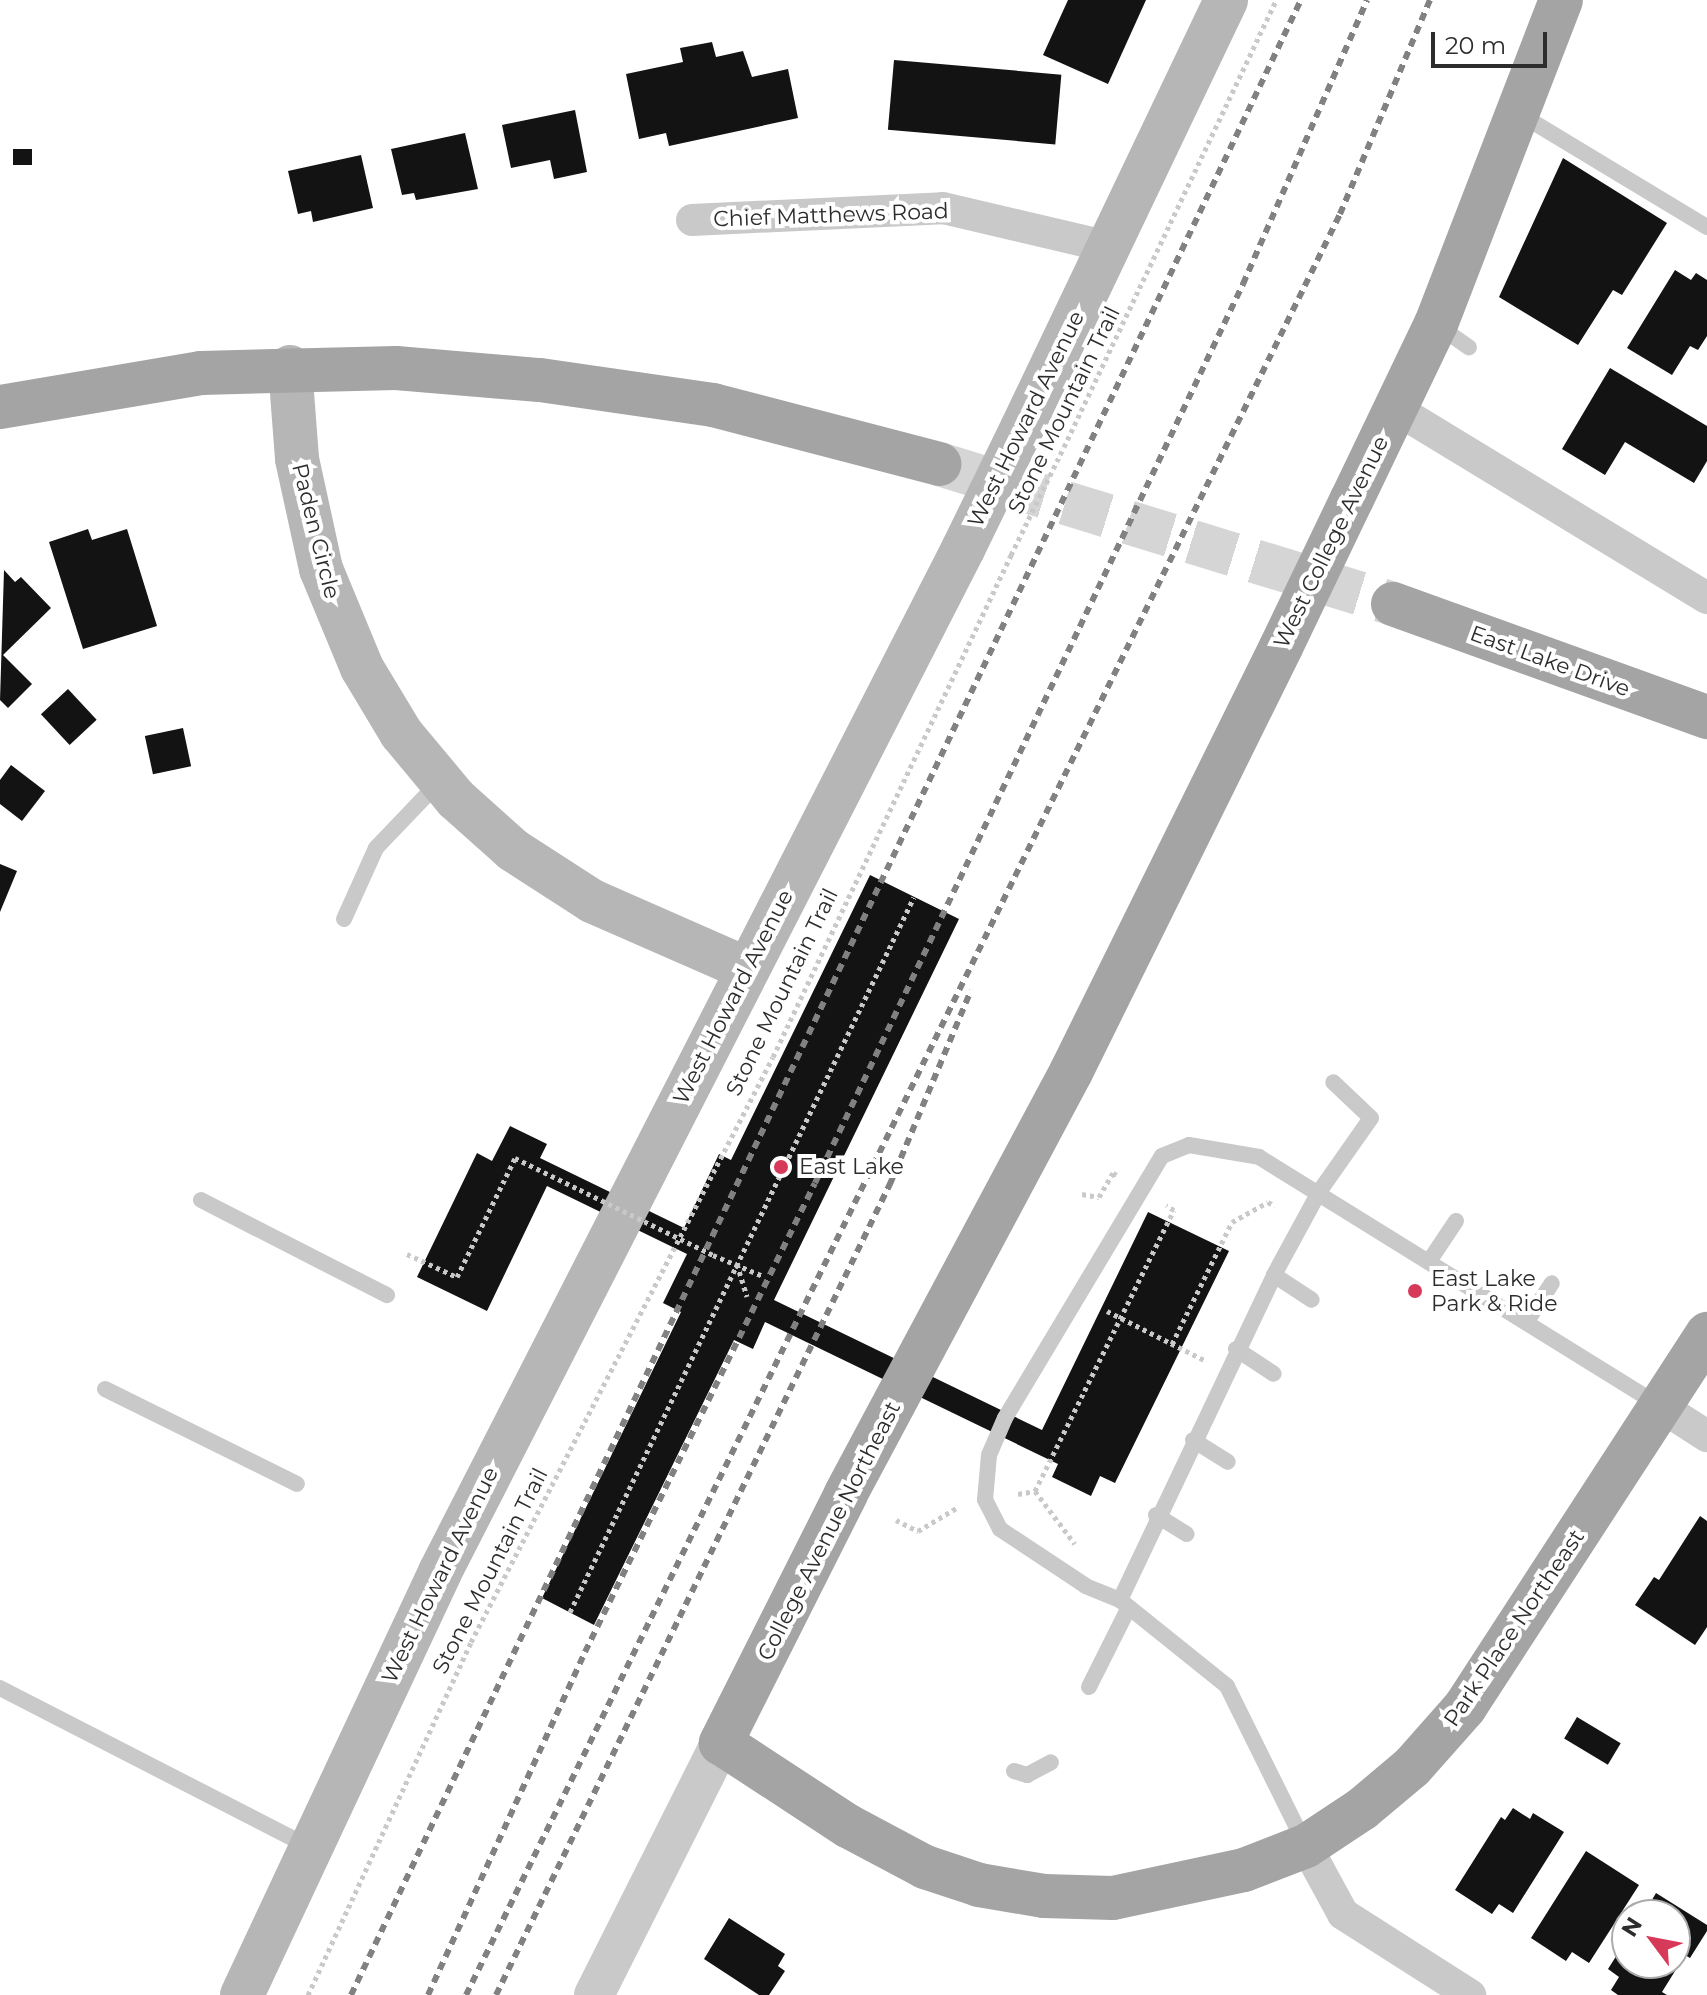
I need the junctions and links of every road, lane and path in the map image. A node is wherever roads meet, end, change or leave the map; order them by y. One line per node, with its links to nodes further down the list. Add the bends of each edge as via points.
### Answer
1 (1226, 0): 7 (main road, West Howard Avenue)
2 (1276, 0): 68 (path, Stone Mountain Trail, bridge, via 773,1057 471,1642)
3 (1561, 0): 4 (main road, West College Avenue)
4 (1517, 112): 6 (lane); 10 (main road, West College Avenue, via 1452,336)
5 (692, 220): 7 (street, Chief Matthews Road, via 943,208)
6 (1707, 227)
7 (1109, 247): 18 (main road, West Howard Avenue, bridge, via 963,549)
8 (290, 367): 9 (main road, via 201,373); 11 (main road, via 396,368 540,380 698,403); 15 (main road, Paden Circle, via 297,459 321,569 339,620 401,733)
9 (0, 407)
10 (1396, 409): 12 (street); 19 (main road, West College Avenue, bridge)
11 (939, 464)
12 (1707, 598)
13 (1393, 604): 14 (main road, East Lake Drive)
14 (1707, 717)
15 (441, 781): 17 (lane, via 376,848); 18 (main road, Paden Circle, via 513,850 592,901)
16 (914, 897): 30 (path)
17 (344, 919)
18 (747, 969): 65 (main road, West Howard Avenue, via 440,1572)
19 (1071, 1072): 62 (main road, College Avenue Northeast, via 853,1480)
20 (1333, 1082): 22 (lane, via 1371,1118)
21 (1120, 1177): 23 (path, via 1113,1173 1099,1197)
22 (1319, 1192): 29 (lane); 31 (lane); 58 (lane, via 1259,1157 1218,1147 1189,1145 1162,1156 1005,1418 989,1455 985,1500 1000,1529 1086,1586)
23 (1082, 1194)
24 (201, 1200): 34 (lane)
25 (1166, 1205): 38 (path, via 1174,1210)
26 (1275, 1206): 41 (path, via 1268,1202 1232,1222)
27 (1456, 1221): 29 (lane)
28 (407, 1254): 30 (path, bridge, via 457,1277 515,1158)
29 (1430, 1260): 39 (lane)
30 (737, 1264): 32 (path); 35 (path); 59 (path)
31 (1274, 1275): 36 (lane); 42 (lane)
32 (763, 1276)
33 (1552, 1283): 39 (lane)
34 (387, 1295)
35 (747, 1297)
36 (1312, 1300)
37 (1107, 1311): 38 (path)
38 (1119, 1318): 41 (path); 51 (path)
39 (1527, 1321): 46 (lane)
40 (1707, 1334): 46 (main road, Park Place Northeast)
41 (1172, 1344): 43 (path)
42 (1236, 1349): 43 (lane); 44 (lane)
43 (1226, 1371): 48 (lane)
44 (1274, 1374)
45 (105, 1389): 50 (lane)
46 (1660, 1406): 47 (street); 66 (main road, Park Place Northeast, via 1465,1707 1412,1767)
47 (1707, 1436)
48 (1193, 1440): 49 (lane); 54 (lane)
49 (1228, 1462)
50 (297, 1484)
51 (1035, 1491): 52 (path); 57 (path)
52 (1018, 1494)
53 (958, 1507): 55 (path, via 918,1531)
54 (1156, 1515): 56 (lane); 58 (lane)
55 (896, 1520)
56 (1186, 1534)
57 (1084, 1550)
58 (1125, 1603): 60 (lane); 66 (lane, via 1227,1686)
59 (570, 1612)
60 (1089, 1687)
61 (0, 1688): 65 (lane)
62 (721, 1743): 66 (main road, Park Place Northeast, via 848,1826 925,1867 979,1885 1044,1896 1113,1898 1244,1870); 69 (street, College Avenue Northeast)
63 (1051, 1762): 64 (lane, via 1027,1775)
64 (1014, 1771)
65 (308, 1846): 67 (main road, West Howard Avenue)
66 (1306, 1846): 70 (street, via 1343,1914)
67 (242, 1995)
68 (308, 1995)
69 (594, 1995)
70 (1470, 1995)

